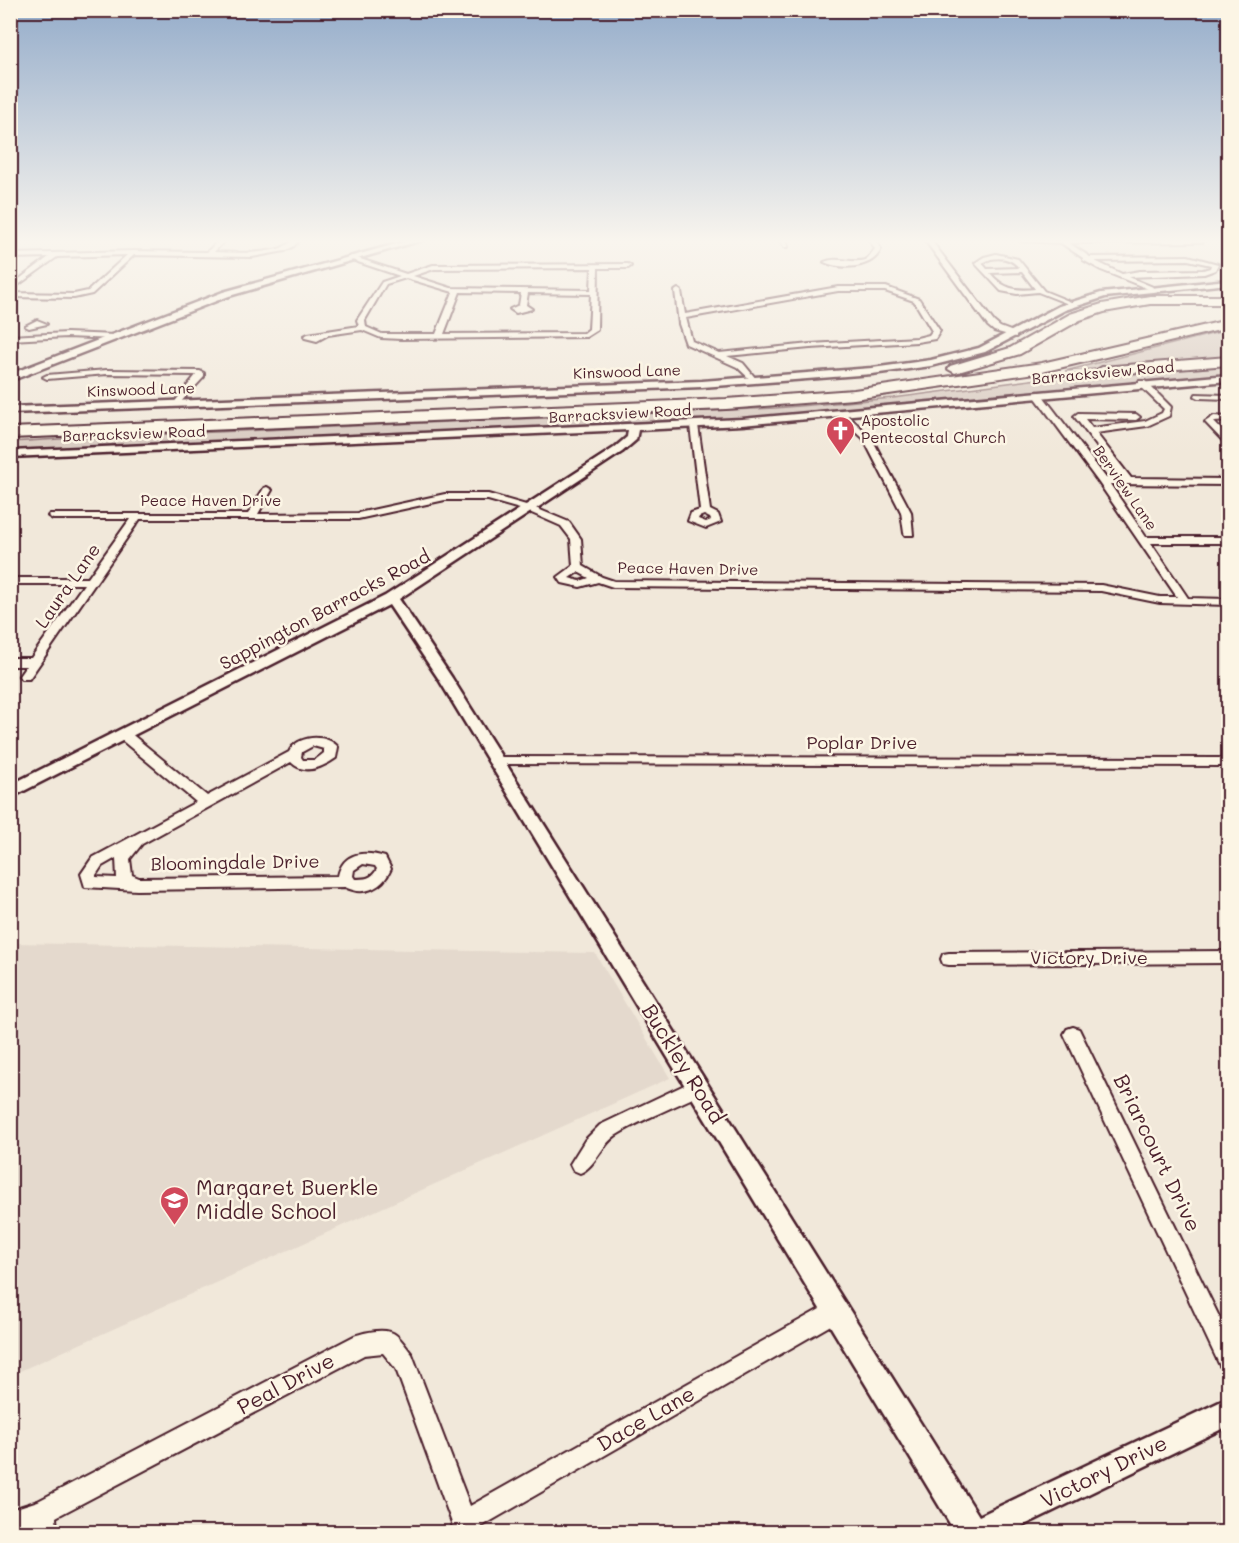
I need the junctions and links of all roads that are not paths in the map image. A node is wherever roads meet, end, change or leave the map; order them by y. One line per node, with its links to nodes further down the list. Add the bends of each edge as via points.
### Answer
1 (182, 311): 18 (street)
2 (366, 311): 15 (street, via 361,320)
3 (449, 311): 19 (street)
4 (593, 311): 19 (street, via 593,330 586,335)
5 (682, 311): 12 (street)
6 (713, 311): 12 (street)
7 (924, 311): 22 (street, via 936,332 917,340)
8 (981, 311): 17 (street, via 997,329)
9 (1059, 311): 17 (street, Kinswood Lane)
10 (1093, 311): 31 (highway, via 1007,355)
11 (1228, 314): 31 (highway, via 1042,359)
12 (683, 316): 23 (street, via 689,342)
13 (1228, 324): 28 (highway, via 1109,356)
14 (35, 327): 21 (street)
15 (363, 328): 16 (street); 19 (street, via 381,336)
16 (326, 334)
17 (1013, 335): 30 (street, Kinswood Lane, via 982,350 931,363)
18 (115, 337): 21 (street); 27 (street)
19 (439, 337)
20 (10, 338): 21 (street)
21 (26, 338)
22 (742, 353): 23 (street); 25 (street)
23 (719, 355): 25 (street)
24 (1228, 361): 28 (highway)
25 (735, 362): 30 (street)
26 (47, 377): 36 (street, via 107,372 200,374)
27 (10, 378)
28 (991, 378): 45 (highway, via 908,390 765,402)
29 (1228, 378): 32 (street, Barracksview Road)
30 (753, 380): 36 (street, Kinswood Lane)
31 (876, 382): 41 (highway, via 704,395)
32 (1137, 384): 33 (street, Barracksview Road); 39 (street, via 1168,409)
33 (1036, 394): 38 (street, Barracksview Road); 48 (street, Berview Lane)
34 (1199, 396): 35 (street)
35 (1228, 397)
36 (177, 404): 37 (street, Kinswood Lane)
37 (10, 410)
38 (842, 415): 42 (street, Barracksview Road); 57 (street, via 867,437 906,512)
39 (1159, 418): 44 (street); 44 (street, via 1078,416)
40 (1228, 419): 46 (street, via 1209,422)
41 (10, 424)
42 (694, 425): 43 (street, Barracksview Road); 53 (street)
43 (633, 429): 47 (street, Barracksview Road); 52 (street, Sappington Barracks Road, via 632,438 624,445)
44 (1090, 431): 49 (street)
45 (10, 433)
46 (1228, 441)
47 (10, 454)
48 (1103, 481): 49 (street); 58 (street, Berview Lane)
49 (1129, 482): 50 (street)
50 (1228, 482)
51 (267, 490): 56 (street)
52 (530, 509): 56 (street, Peace Haven Drive, via 488,497 461,496 358,516); 60 (street, Peace Haven Drive, via 555,518 572,531); 64 (street, Sappington Barracks Road)
53 (705, 512)
54 (53, 516): 55 (street, Peace Haven Drive)
55 (137, 516): 56 (street, Peace Haven Drive); 63 (street, Laura Lane)
56 (252, 516)
57 (909, 533)
58 (1144, 540): 59 (street); 65 (street, Berview Lane)
59 (1228, 540)
60 (578, 567): 61 (street, Peace Haven Drive); 61 (street, via 563,577 566,581 580,584)
61 (597, 579): 65 (street, Peace Haven Drive, via 631,585 1101,588)
62 (10, 581): 63 (street)
63 (92, 581): 68 (street, Laura Lane)
64 (390, 599): 70 (street, Sappington Barracks Road); 72 (street, Buckley Road, via 411,625)
65 (1186, 602): 66 (street, Peace Haven Drive)
66 (1228, 602)
67 (10, 662): 68 (street)
68 (35, 662): 69 (street, Laura Lane)
69 (25, 676)
70 (124, 735): 74 (street, Sappington Barracks Road); 75 (street)
71 (294, 755): 75 (street)
72 (495, 761): 73 (street, Poplar Drive); 82 (street, Buckley Road)
73 (1228, 762)
74 (10, 792)
75 (204, 801): 76 (street)
76 (137, 840): 77 (street, via 123,858); 77 (street, Bloomingdale Drive, via 98,862 88,874 90,883)
77 (131, 881): 78 (street, Bloomingdale Drive)
78 (347, 881)
79 (1228, 957): 80 (street, Victory Drive)
80 (949, 959)
81 (1073, 1034): 85 (street, Briarcourt Drive)
82 (697, 1087): 83 (street, via 607,1131); 84 (street, Buckley Road)
83 (580, 1164)
84 (836, 1311): 89 (street, Dace Lane); 90 (street, Buckley Road)
85 (1228, 1358)
86 (1228, 1412): 91 (street, Victory Drive)
87 (10, 1522): 88 (street, Peal Drive)
88 (44, 1522): 89 (street, Peal Drive, via 362,1344 387,1342 404,1362)
89 (464, 1528)
90 (972, 1533)
91 (979, 1533)

